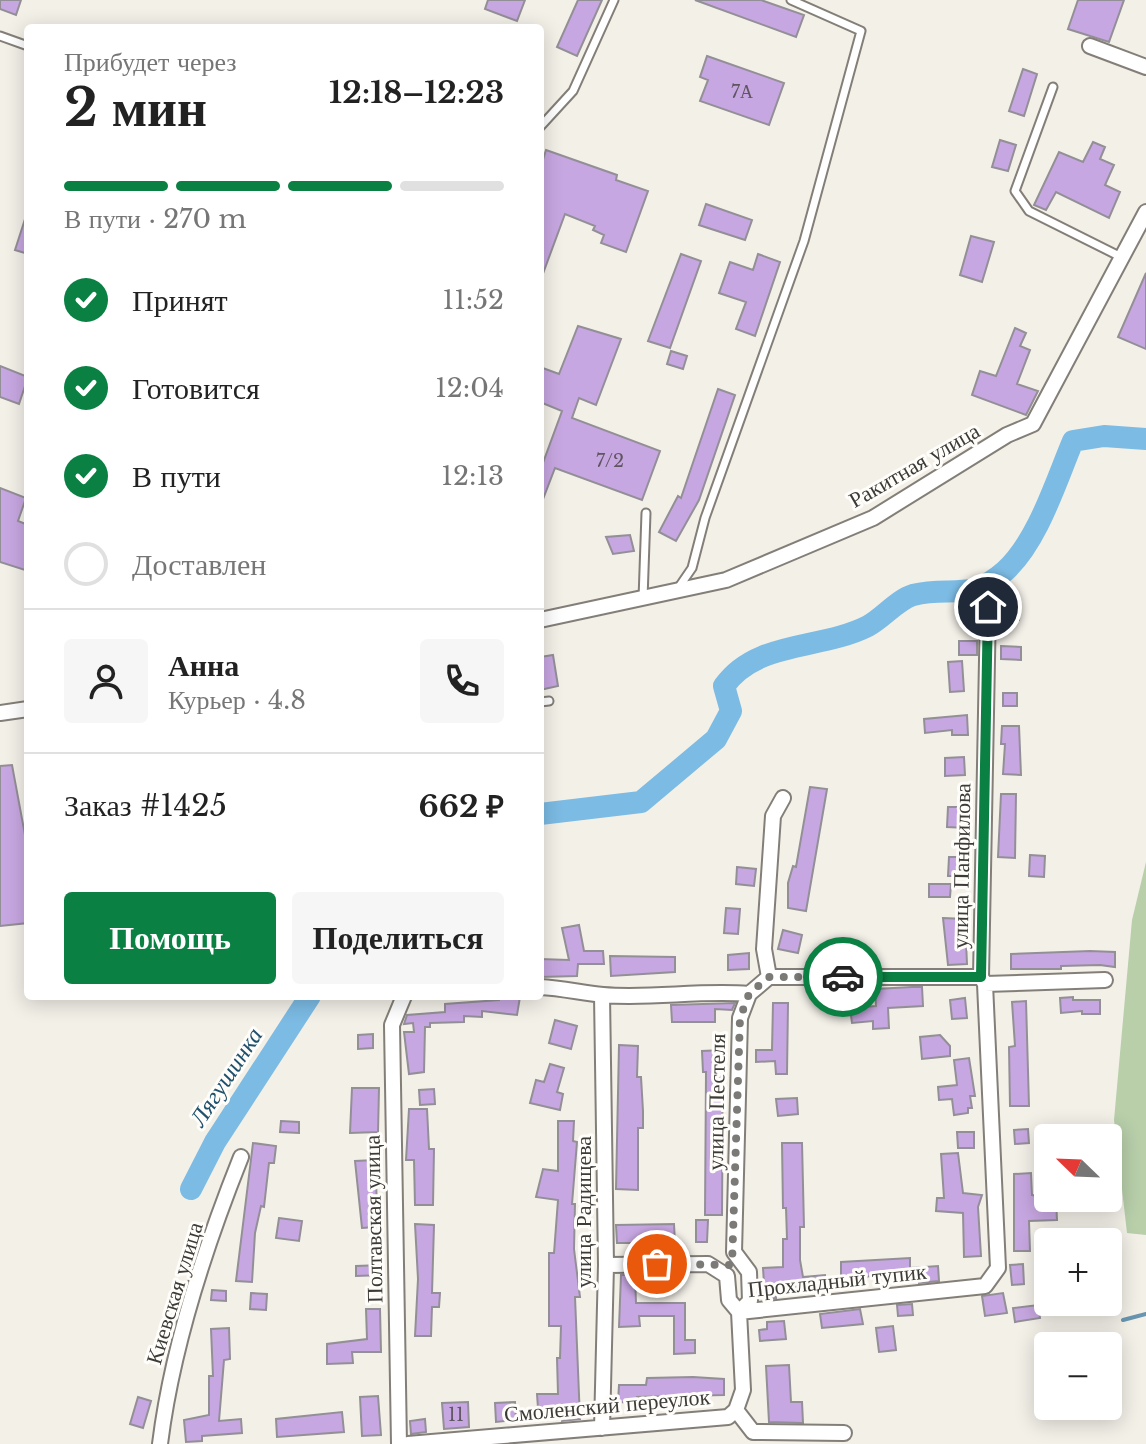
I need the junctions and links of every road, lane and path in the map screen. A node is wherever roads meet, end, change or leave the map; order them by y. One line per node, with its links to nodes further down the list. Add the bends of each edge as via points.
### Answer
1 (614, 0): 8 (lane, via 573,91)
2 (791, 0): 12 (lane, via 861,31 804,241 692,568)
3 (0, 36): 4 (lane)
4 (24, 45)
5 (1090, 46): 6 (street)
6 (1146, 67)
7 (1053, 87): 10 (lane, via 1015,191 1029,211)
8 (544, 123)
9 (1146, 212): 10 (street, Ракитная улица)
10 (1123, 258): 12 (street, Ракитная улица, via 1033,424 873,518 726,580)
11 (646, 513): 13 (lane)
12 (676, 592): 13 (street, Ракитная улица)
13 (643, 600): 15 (street, Ракитная улица)
14 (988, 607): 22 (street, улица Панфилова)
15 (544, 619)
16 (549, 701): 17 (lane)
17 (544, 702)
18 (24, 710): 19 (street)
19 (0, 713)
20 (783, 798): 21 (street, via 773,816 764,949)
21 (769, 977): 22 (street); 25 (street)
22 (983, 980): 23 (street); 31 (street, улица Панфилова)
23 (1105, 980)
24 (544, 987): 26 (street)
25 (749, 994): 26 (street); 29 (street, улица Пестеля, via 740,1018)
26 (602, 995): 30 (street, улица Радищева)
27 (402, 1000): 37 (street, Полтавская улица, via 392,1025)
28 (241, 1157): 36 (street, Киевская улица, via 184,1330 165,1400)
29 (734, 1264): 30 (street, Прохладный тупик); 32 (street, Прохладный тупик, via 729,1300); 32 (street, улица Пестеля, via 749,1272 750,1301)
30 (606, 1265): 34 (street, улица Радищева)
31 (998, 1268): 32 (street, Прохладный тупик, via 985,1286)
32 (739, 1312): 33 (street, улица Пестеля, via 743,1390)
33 (736, 1410): 34 (street, Смоленский переулок, via 728,1417); 35 (street, Смоленский переулок, via 753,1432)
34 (598, 1428): 38 (street, Смоленский переулок); 39 (street, улица Радищева)
35 (844, 1433)
36 (160, 1444)
37 (399, 1444)
38 (408, 1444)
39 (593, 1444)

